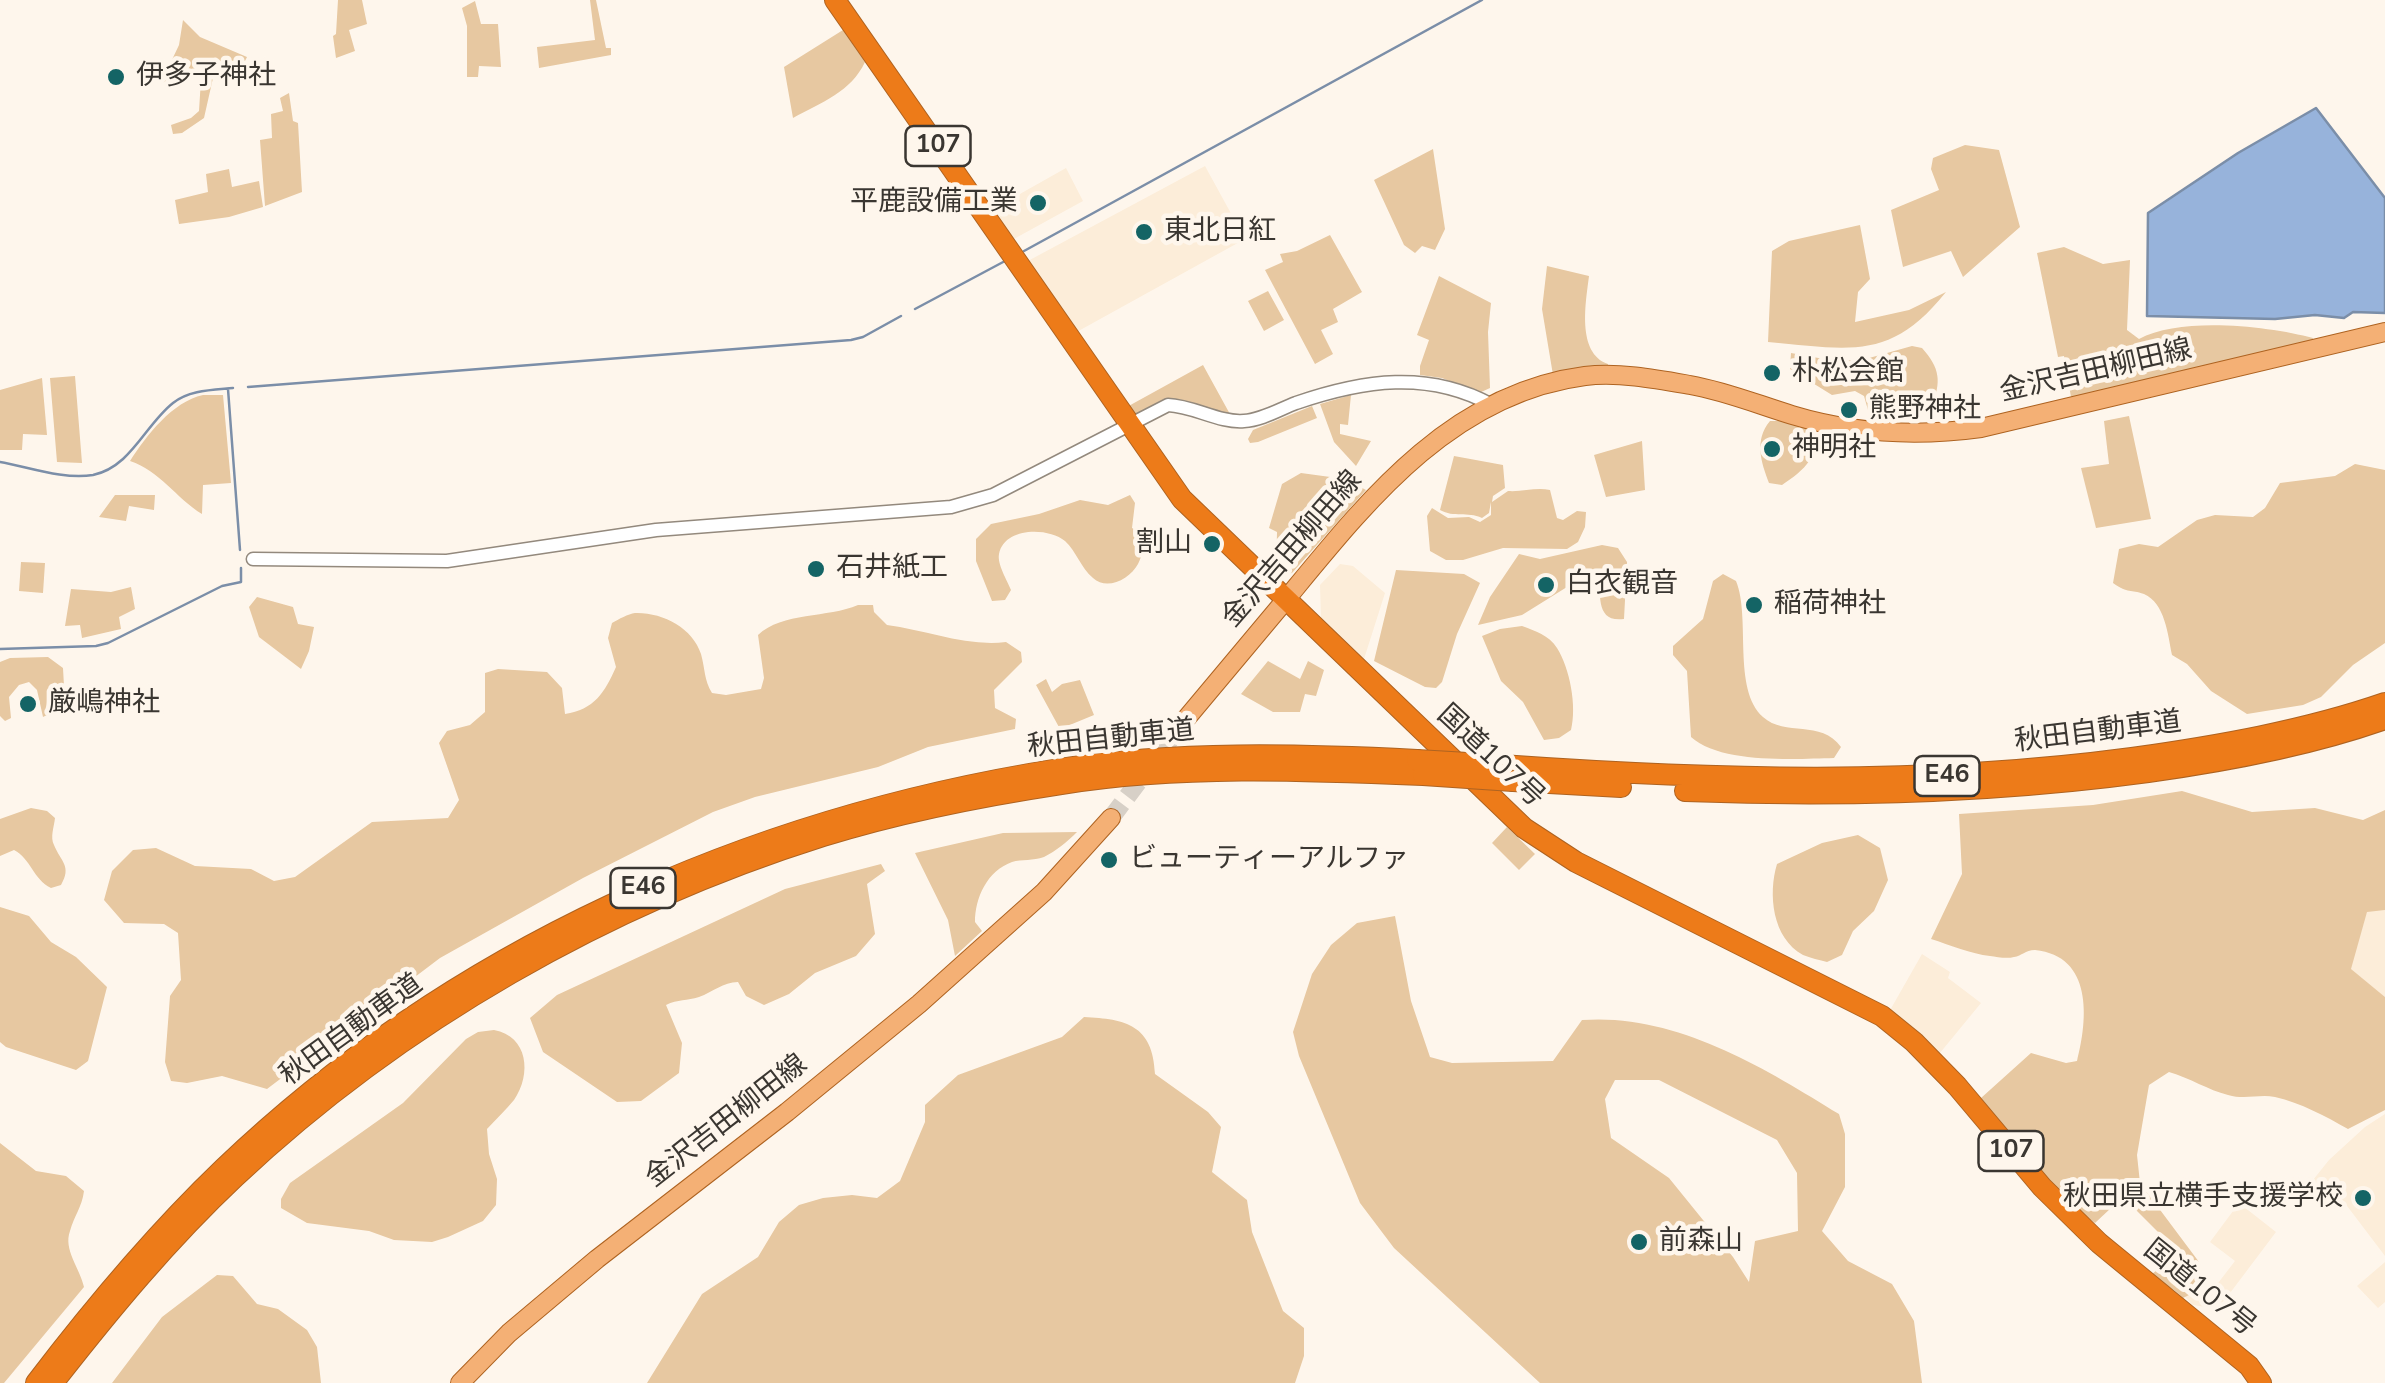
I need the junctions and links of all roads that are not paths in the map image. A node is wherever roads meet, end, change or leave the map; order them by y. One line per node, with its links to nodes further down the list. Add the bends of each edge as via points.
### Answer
1 (835, 0): 4 (highway, 国道107号 / 107)
2 (2385, 332): 3 (main road, 金沢吉田柳田線, via 1945,433 1862,431 1692,385 1619,375 1564,379)
3 (1492, 405): 4 (street, via 1444,385 1382,381 1247,421 1168,405); 6 (main road, 金沢吉田柳田線, via 1410,461)
4 (1128, 424): 5 (street, via 993,495 951,508 656,530 447,561); 6 (highway, 国道107号 / 107, via 1182,500)
5 (253, 559)
6 (1286, 598): 9 (main road, 金沢吉田柳田線); 16 (highway, 国道107号 / 107, via 1524,828 1589,869 1882,1016 1957,1086 2056,1201 2250,1366)
7 (2385, 702): 11 (highway, 秋田自動車道 / E46, via 2277,733 2045,770 1786,780)
8 (2385, 719): 11 (highway, 秋田自動車道 / E46, via 2281,749 2046,786 1786,794)
9 (1184, 720)
10 (1420, 767): 11 (highway, 秋田自動車道 / E46, bridge); 13 (highway, 秋田自動車道 / E46, via 1208,757 1060,769 822,822 646,887 508,957 306,1095 156,1237); 14 (highway, 秋田自動車道 / E46, via 1209,772 1063,784 825,836 651,902 514,970 315,1106 167,1246)
11 (1507, 773)
12 (1110, 818): 15 (main road, 金沢吉田柳田線, via 1044,892 919,1004 597,1259)
13 (36, 1383)
14 (54, 1383)
15 (460, 1383)
16 (2261, 1383)

